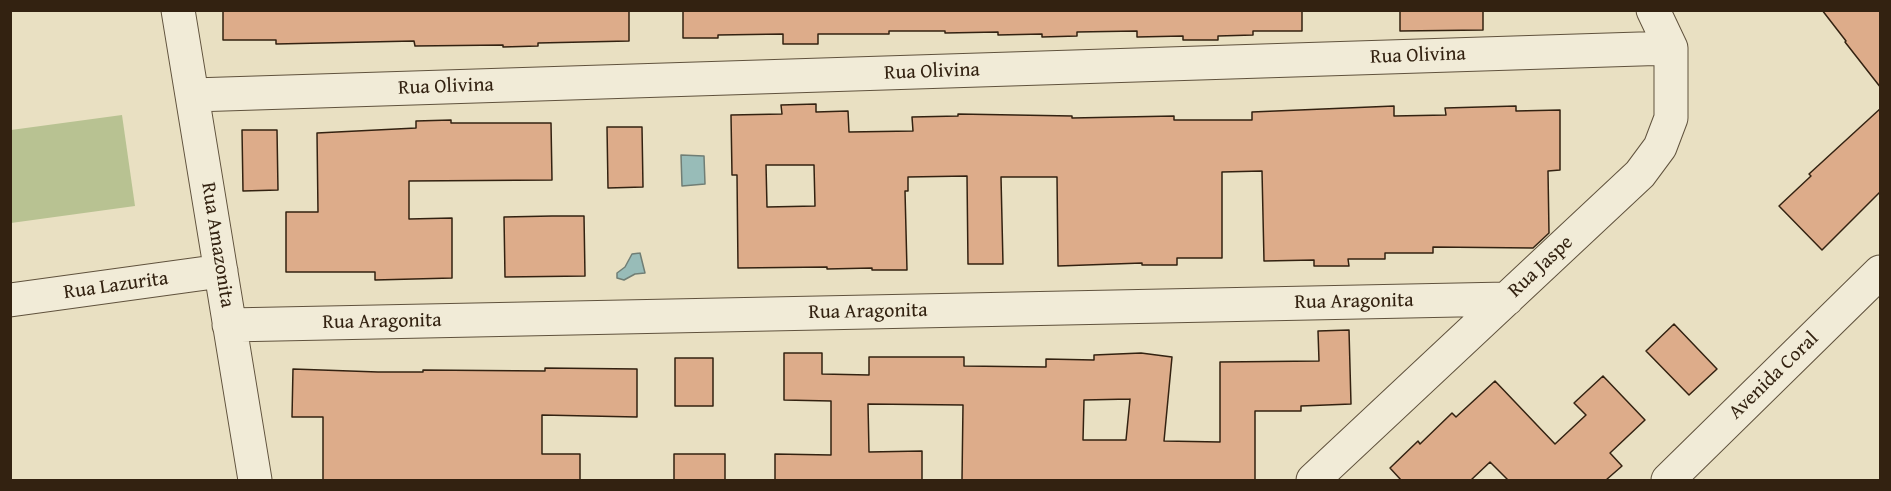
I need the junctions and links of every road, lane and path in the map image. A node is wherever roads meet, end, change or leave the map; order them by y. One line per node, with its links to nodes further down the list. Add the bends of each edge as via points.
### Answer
1 (178, 10): 4 (street, Rua Amazonita)
2 (1653, 10): 3 (street, Rua Jaspe)
3 (1671, 48): 4 (street, Rua Olivina); 7 (street, Rua Jaspe, via 1671,118 1660,147 1640,174)
4 (193, 95): 5 (street, Rua Amazonita)
5 (221, 271): 8 (street, Rua Lazurita); 9 (street, Rua Amazonita)
6 (1881, 272): 12 (street, Avenida Coral)
7 (1507, 299): 9 (street, Rua Aragonita); 11 (street, Rua Jaspe)
8 (10, 300)
9 (229, 325): 10 (street, Rua Amazonita)
10 (255, 480)
11 (1313, 480)
12 (1668, 480)

